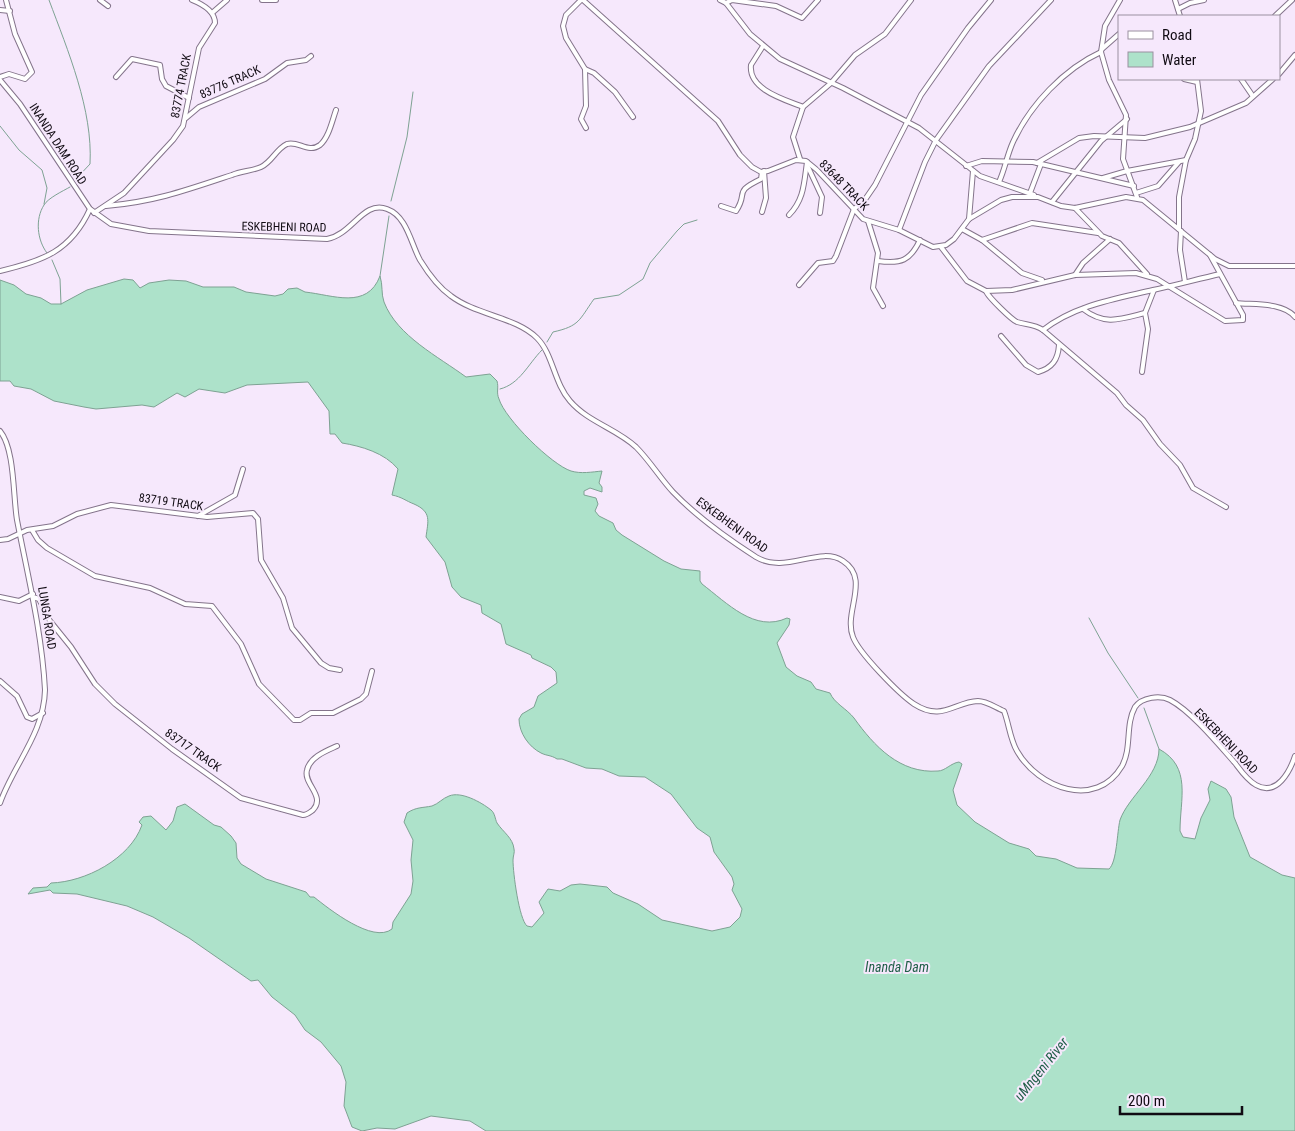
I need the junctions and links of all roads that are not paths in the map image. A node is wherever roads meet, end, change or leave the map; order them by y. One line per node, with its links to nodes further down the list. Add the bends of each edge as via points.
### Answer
1 (6, 0): 23 (street)
2 (100, 0): 20 (street)
3 (192, 0): 24 (street)
4 (227, 0): 24 (street)
5 (262, 0): 6 (street)
6 (276, 0)
7 (582, 0): 32 (street, via 568,11 563,26 570,46); 60 (street, via 718,121 744,160 756,170)
8 (720, 0): 19 (street)
9 (732, 0): 10 (street, via 776,6 802,18); 19 (street)
10 (818, 0)
11 (904, 0): 18 (street)
12 (991, 0): 47 (street, via 968,28)
13 (1052, 0): 52 (street, via 989,66)
14 (1120, 0): 29 (street, via 1105,26)
15 (1175, 0): 21 (street)
16 (1204, 0): 21 (street, via 1190,2)
17 (1292, 0): 26 (street)
18 (910, 1): 39 (street, via 885,34 855,55)
19 (726, 3): 28 (street)
20 (108, 6)
21 (1178, 9): 25 (street)
22 (0, 10): 23 (street)
23 (10, 11): 35 (street, via 18,41 32,72 25,79 9,74)
24 (212, 13): 41 (street, 83774 TRACK, via 216,23 199,48)
25 (1180, 15)
26 (1276, 15)
27 (1118, 35): 29 (street)
28 (763, 46): 39 (street, via 792,66); 42 (street, via 751,65 753,77 770,93)
29 (1101, 50): 46 (street, via 1109,80); 57 (street, via 1066,75 1032,110 1013,142)
30 (1295, 55): 33 (street)
31 (311, 56): 45 (street, 83776 TRACK, via 287,63 265,79 199,107)
32 (585, 69): 44 (street, via 615,92); 49 (street, via 586,106 581,119)
33 (1280, 73)
34 (116, 77): 41 (street, via 132,59 160,65 166,86)
35 (0, 78): 73 (street, INANDA DAM ROAD)
36 (1242, 80): 40 (street)
37 (1272, 80): 40 (street)
38 (1197, 81): 48 (street, via 1202,111)
39 (831, 83): 42 (street); 47 (street)
40 (1252, 95): 48 (street, via 1238,107)
41 (189, 98): 45 (street, 83774 TRACK)
42 (803, 107): 53 (street, via 793,137)
43 (336, 110): 71 (street, via 323,141 314,147 290,144 283,146 258,169 239,172 159,199)
44 (632, 117)
45 (186, 118): 71 (street, 83774 TRACK, via 169,145 124,193)
46 (1127, 119): 50 (street); 51 (street)
47 (906, 121): 52 (street); 75 (street, via 875,185)
48 (1200, 122): 51 (street, via 1164,134); 54 (street)
49 (586, 128)
50 (1105, 137): 51 (street); 58 (street, via 1079,138); 63 (street)
51 (1125, 138): 61 (street, via 1123,159)
52 (936, 140): 59 (street); 83 (street)
53 (800, 159): 56 (street, 83648 TRACK); 60 (street, 83648 TRACK)
54 (1186, 160): 55 (street); 85 (street, via 1179,197)
55 (1179, 162): 61 (street); 68 (street, via 1158,186)
56 (807, 163): 75 (street, 83648 TRACK); 78 (street, via 822,197); 79 (street, via 804,193)
57 (1007, 163): 58 (street); 59 (street, via 982,161); 65 (street)
58 (1039, 163): 63 (street); 67 (street)
59 (966, 166): 62 (street)
60 (763, 171): 72 (street, via 761,179 742,191 736,211); 76 (street, via 766,198)
61 (1127, 171): 64 (street); 66 (street)
62 (973, 172): 65 (street); 81 (street)
63 (1075, 173): 64 (street); 70 (street)
64 (1102, 178): 66 (street)
65 (999, 182): 67 (street)
66 (1134, 186): 68 (street)
67 (1030, 194): 69 (street)
68 (1137, 195): 74 (street); 85 (street)
69 (1038, 197): 70 (street); 81 (street, via 1004,198)
70 (1052, 202): 74 (street)
71 (104, 206): 77 (street, 83774 TRACK)
72 (722, 206)
73 (90, 208): 77 (street, INANDA DAM ROAD); 94 (street, via 80,230 63,246 26,265)
74 (1075, 208): 86 (street)
75 (854, 209): 82 (street, 83648 TRACK); 100 (street, via 833,261 818,263)
76 (762, 212)
77 (94, 213): 80 (street, INANDA DAM ROAD)
78 (820, 213)
79 (789, 215)
80 (101, 218): 129 (street, ESKEBHENI ROAD, via 123,227 149,231 327,239 341,235 369,210 386,208 401,220 419,258 439,285 466,306 536,336 569,400 636,448 676,495 710,523 747,551 771,564 833,557 847,564 857,583 850,621 853,637 862,651 915,704 938,711 977,701 1004,711 1014,746 1021,757 1043,778 1068,790 1093,790 1113,777 1123,763 1136,707 1144,700 1154,698 1168,699 1179,707 1257,786 1281,782)
81 (969, 219): 84 (street)
82 (868, 221): 83 (street, 83648 TRACK); 92 (street)
83 (899, 230): 88 (street, 83648 TRACK)
84 (962, 230): 89 (street); 90 (street)
85 (1180, 230): 91 (street); 99 (street)
86 (1098, 233): 87 (street); 89 (street, via 1032,223)
87 (1110, 239): 95 (street, via 1119,243); 97 (street, via 1083,263)
88 (920, 240): 90 (street, 83648 TRACK, via 933,247); 92 (street, via 911,255 899,262)
89 (982, 240): 98 (street, via 1022,273)
90 (941, 247): 103 (street, via 967,281)
91 (1208, 253): 93 (street, via 1235,268); 96 (street)
92 (878, 261): 105 (street, via 874,288)
93 (1295, 266)
94 (0, 271)
95 (1148, 274): 97 (street); 101 (street)
96 (1220, 274): 99 (street); 104 (street)
97 (1075, 275): 98 (street)
98 (1047, 281): 103 (street, via 1012,290)
99 (1186, 282): 101 (street)
100 (799, 285)
101 (1170, 286): 102 (street); 104 (street, via 1191,302 1228,322 1244,319)
102 (1154, 290): 107 (street); 109 (street)
103 (986, 292): 111 (street, via 1014,321)
104 (1236, 303): 108 (street)
105 (883, 306)
106 (1295, 308): 108 (street)
107 (1083, 309): 109 (street, via 1091,316 1106,321); 111 (street, via 1067,313)
108 (1290, 311): 110 (street)
109 (1146, 313): 114 (street, via 1148,329)
110 (1295, 317)
111 (1043, 330): 113 (street)
112 (1001, 336): 113 (street, via 1026,365 1038,372 1055,363)
113 (1058, 345): 117 (street, via 1143,420 1193,488)
114 (1142, 372)
115 (0, 431): 120 (street, LUNGA ROAD, via 7,445)
116 (243, 469): 118 (street, via 236,495)
117 (1226, 507)
118 (198, 516): 119 (street, 83719 TRACK, via 111,505 77,514 53,526); 124 (street, 83719 TRACK, via 251,512 257,516 261,560 283,598 292,628 321,663)
119 (32, 530): 120 (street, 83719 TRACK); 125 (street, via 47,548 95,576 150,588 185,604 212,606 241,644 259,684 294,720 311,713 333,713 361,700 366,694)
120 (20, 533): 121 (street, 83719 TRACK, via 8,540); 122 (street, LUNGA ROAD)
121 (0, 540)
122 (33, 596): 123 (street, via 19,601); 127 (street, LUNGA ROAD, via 44,672); 128 (street, 83717 TRACK, via 39,599 50,621 95,684 111,700 241,798 303,815 309,813 315,808 317,799 307,777 308,766 318,756)
123 (0, 597)
124 (340, 670)
125 (372, 671)
126 (0, 681): 127 (street, via 17,696 27,717 32,719)
127 (43, 713): 130 (street, LUNGA ROAD)
128 (337, 746)
129 (1295, 756)
130 (0, 803)

